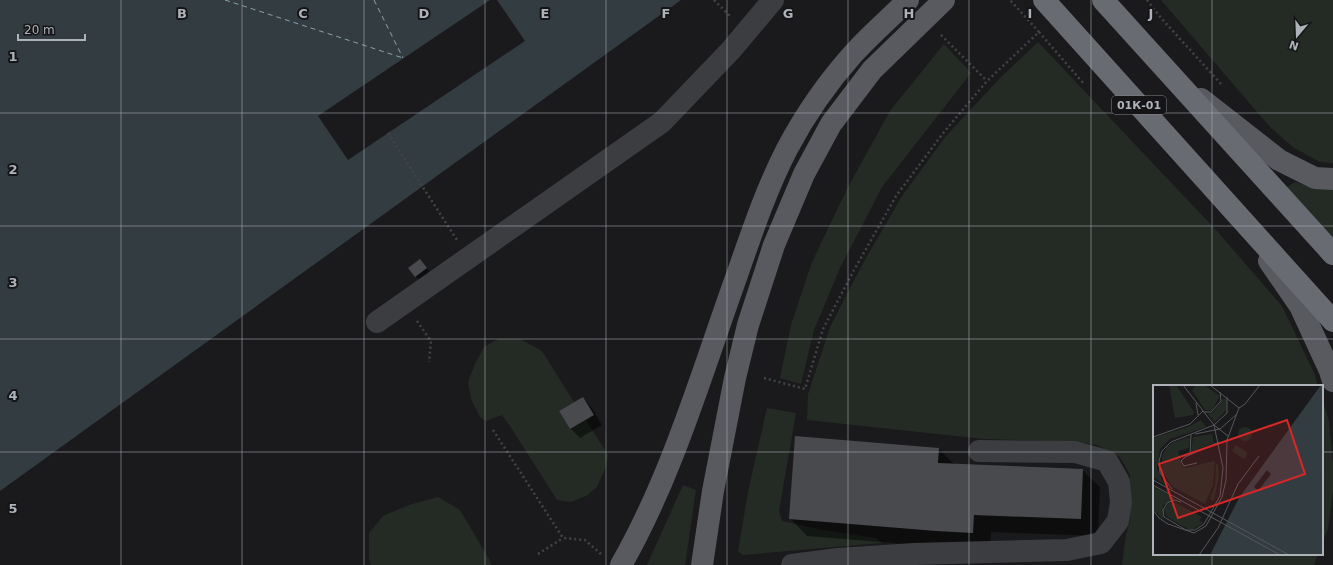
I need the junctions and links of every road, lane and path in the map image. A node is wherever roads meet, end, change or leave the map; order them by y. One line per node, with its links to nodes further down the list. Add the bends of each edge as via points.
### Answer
1 (714, 0): 9 (path)
2 (773, 0): 23 (street, via 731,50 662,122)
3 (908, 0): 32 (main road, via 853,54 819,95 787,149 764,197 654,503 636,540)
4 (944, 0): 33 (main road, via 872,70 831,124 804,174 774,245 748,325 713,491)
5 (1010, 0): 12 (path)
6 (1044, 0): 18 (highway, 01К-01)
7 (1103, 0): 13 (highway, 01К-01)
8 (1149, 0): 10 (path)
9 (723, 8)
10 (1161, 18)
11 (938, 31): 14 (path)
12 (1039, 32): 14 (path); 15 (path)
13 (1172, 77): 17 (main road, via 1279,160 1316,178); 20 (highway, 01К-01)
14 (987, 82): 25 (path, via 944,132 896,196 823,329 805,389)
15 (1084, 84)
16 (388, 133): 19 (path)
17 (1333, 179)
18 (1234, 210): 22 (highway, 01К-01); 26 (main road, via 1300,306)
19 (450, 229)
20 (1333, 254)
21 (415, 318): 24 (path, via 431,341)
22 (1333, 320)
23 (377, 322)
24 (429, 362)
25 (764, 378)
26 (1333, 380)
27 (493, 430): 29 (path)
28 (979, 451): 31 (street, via 1075,452 1107,461 1119,482 1121,502 1118,521 1101,542)
29 (563, 538): 30 (path); 32 (path, via 585,540)
30 (538, 554)
31 (1016, 558): 34 (street, via 914,554)
32 (613, 561)
33 (702, 565)
34 (792, 565)

